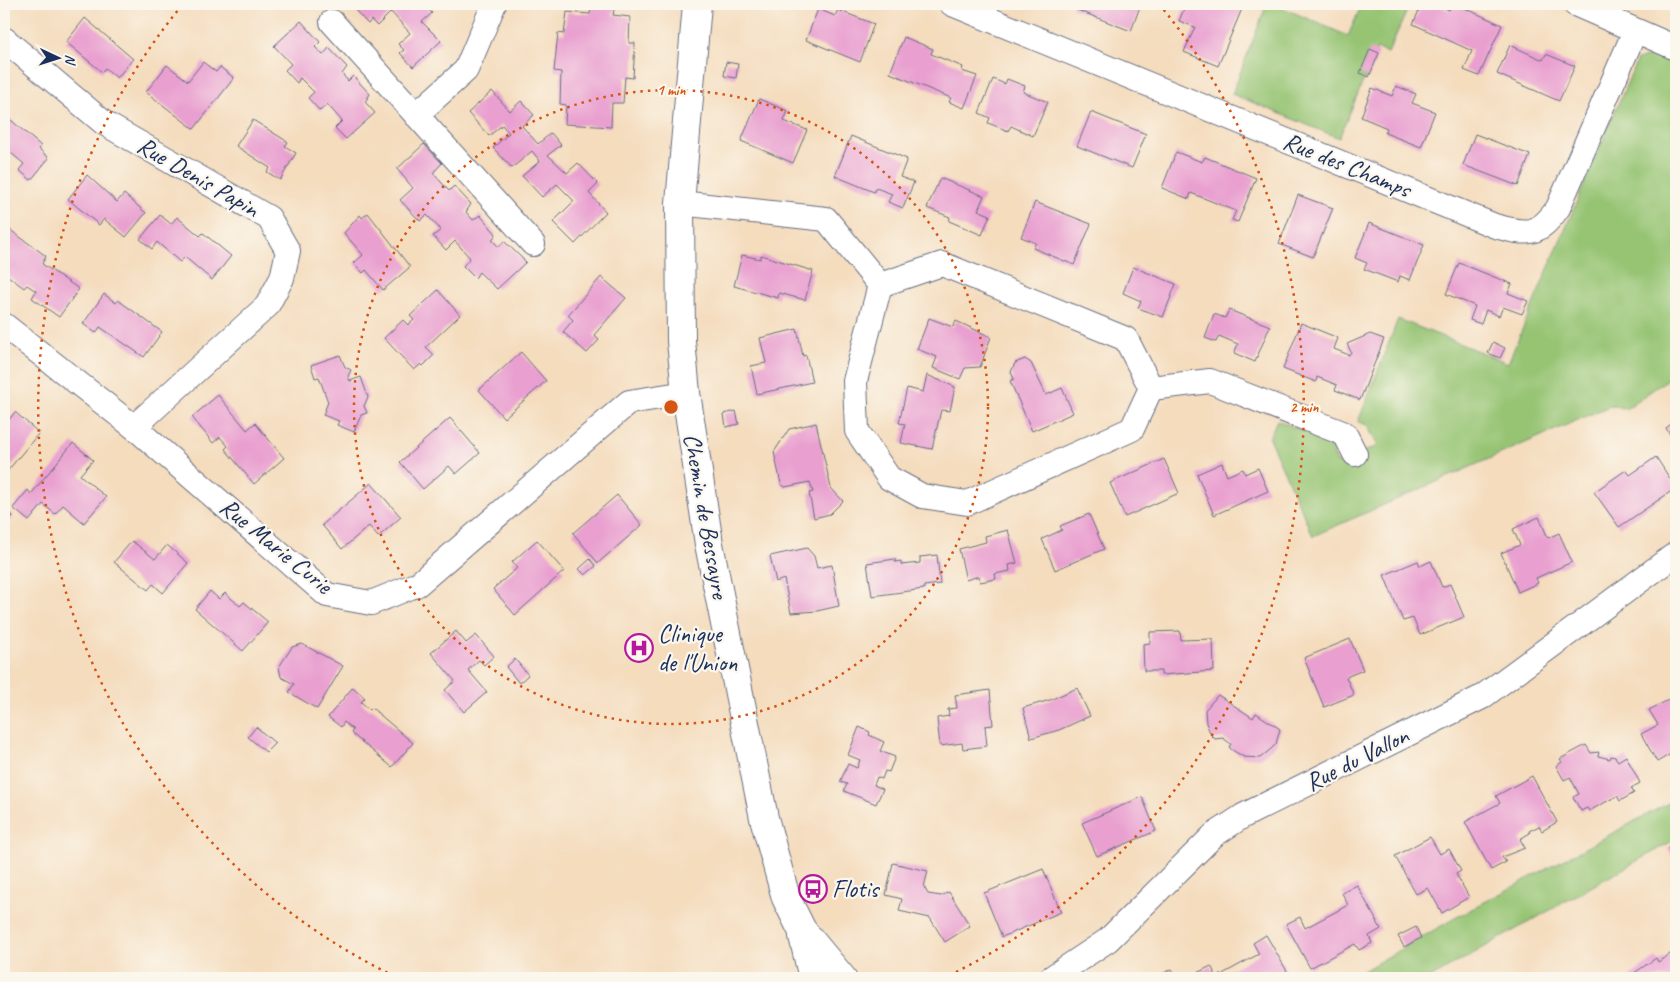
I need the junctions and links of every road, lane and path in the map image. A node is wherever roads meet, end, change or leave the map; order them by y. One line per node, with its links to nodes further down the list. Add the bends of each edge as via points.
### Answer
1 (494, 4): 9 (street, via 466,70)
2 (696, 4): 10 (street, Chemin de Bessayre)
3 (952, 4): 6 (street, Rue des Champs, via 1496,226 1529,232 1542,228 1558,208)
4 (1575, 4): 6 (street)
5 (332, 22): 9 (street)
6 (1635, 31): 8 (street)
7 (4, 39): 16 (street, Rue Denis Papin, via 104,123 270,218 288,251 282,278 267,306)
8 (1676, 48)
9 (416, 115): 11 (street)
10 (680, 203): 12 (street, via 826,219); 15 (street, Chemin de Bessayre, via 681,341)
11 (532, 244)
12 (880, 285): 14 (street, via 942,264 1126,339); 14 (street, via 855,381 857,431 890,478 922,496 967,503 1132,429)
13 (4, 324): 16 (street, Rue Marie Curie)
14 (1151, 388): 17 (street, via 1210,381 1345,434)
15 (686, 393): 16 (street, Rue Marie Curie, via 628,402 418,584 371,603 327,594); 19 (street, Chemin de Bessayre, via 709,544 764,818 786,898)
16 (134, 427)
17 (1355, 454)
18 (1676, 554): 22 (street, Rue du Vallon, via 1482,697 1243,816 1214,835 1108,940)
19 (802, 930): 20 (street, Chemin de Bessayre); 21 (street, Chemin de Bessayre)
20 (813, 978)
21 (842, 978)
22 (1051, 978)

